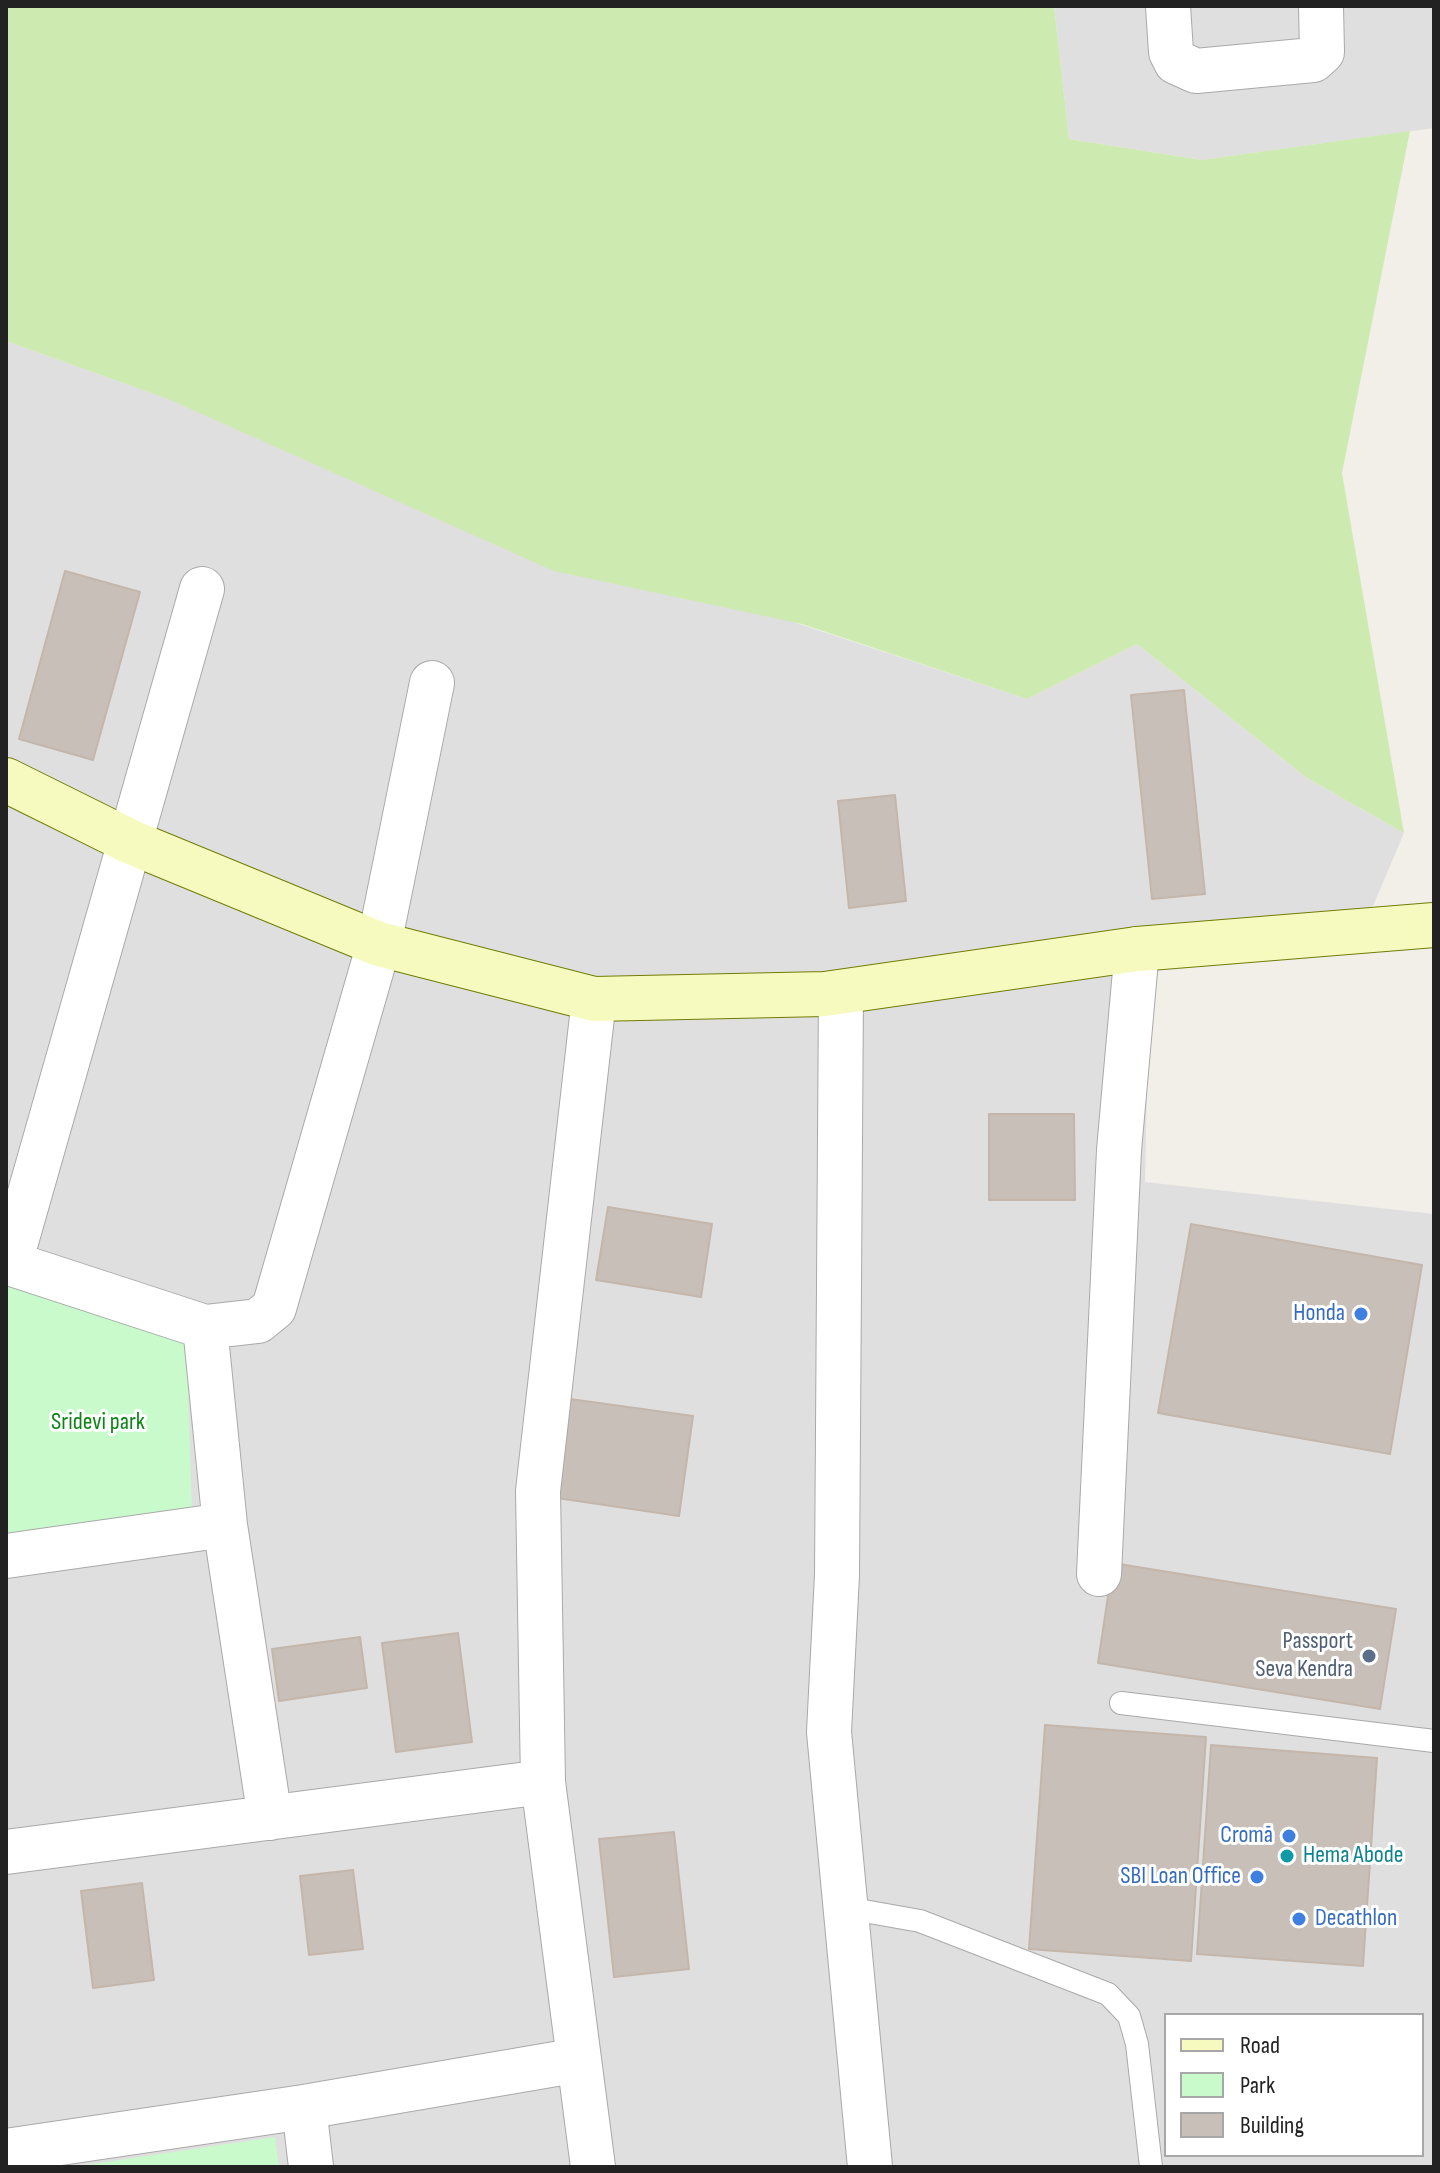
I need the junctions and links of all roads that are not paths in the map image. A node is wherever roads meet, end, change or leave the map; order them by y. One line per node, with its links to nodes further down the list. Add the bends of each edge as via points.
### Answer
1 (1168, 6): 2 (street, via 1171,52 1176,62 1196,71 1313,60 1322,52)
2 (1321, 6)
3 (202, 589): 6 (street)
4 (432, 683): 8 (street)
5 (6, 780): 6 (street)
6 (131, 842): 8 (street); 12 (street)
7 (1434, 925): 9 (street)
8 (379, 944): 11 (street); 13 (street, via 274,1308 258,1321)
9 (1137, 949): 10 (street); 16 (street, via 1118,1165)
10 (841, 992): 11 (street); 22 (street, via 837,1575 829,1732)
11 (594, 999): 19 (street, via 538,1491)
12 (8, 1262): 13 (street)
13 (205, 1327): 14 (street)
14 (225, 1525): 15 (street); 20 (street)
15 (6, 1556)
16 (1099, 1574)
17 (1121, 1703): 18 (lane)
18 (1434, 1741)
19 (543, 1782): 20 (street); 23 (street)
20 (270, 1818): 21 (street)
21 (6, 1852)
22 (847, 1908): 28 (street); 29 (lane, via 920,1921 1108,1994 1129,2016 1137,2044)
23 (579, 2060): 24 (street); 27 (street)
24 (304, 2107): 25 (street); 26 (street)
25 (6, 2151)
26 (311, 2167)
27 (593, 2167)
28 (870, 2167)
29 (1151, 2167)

